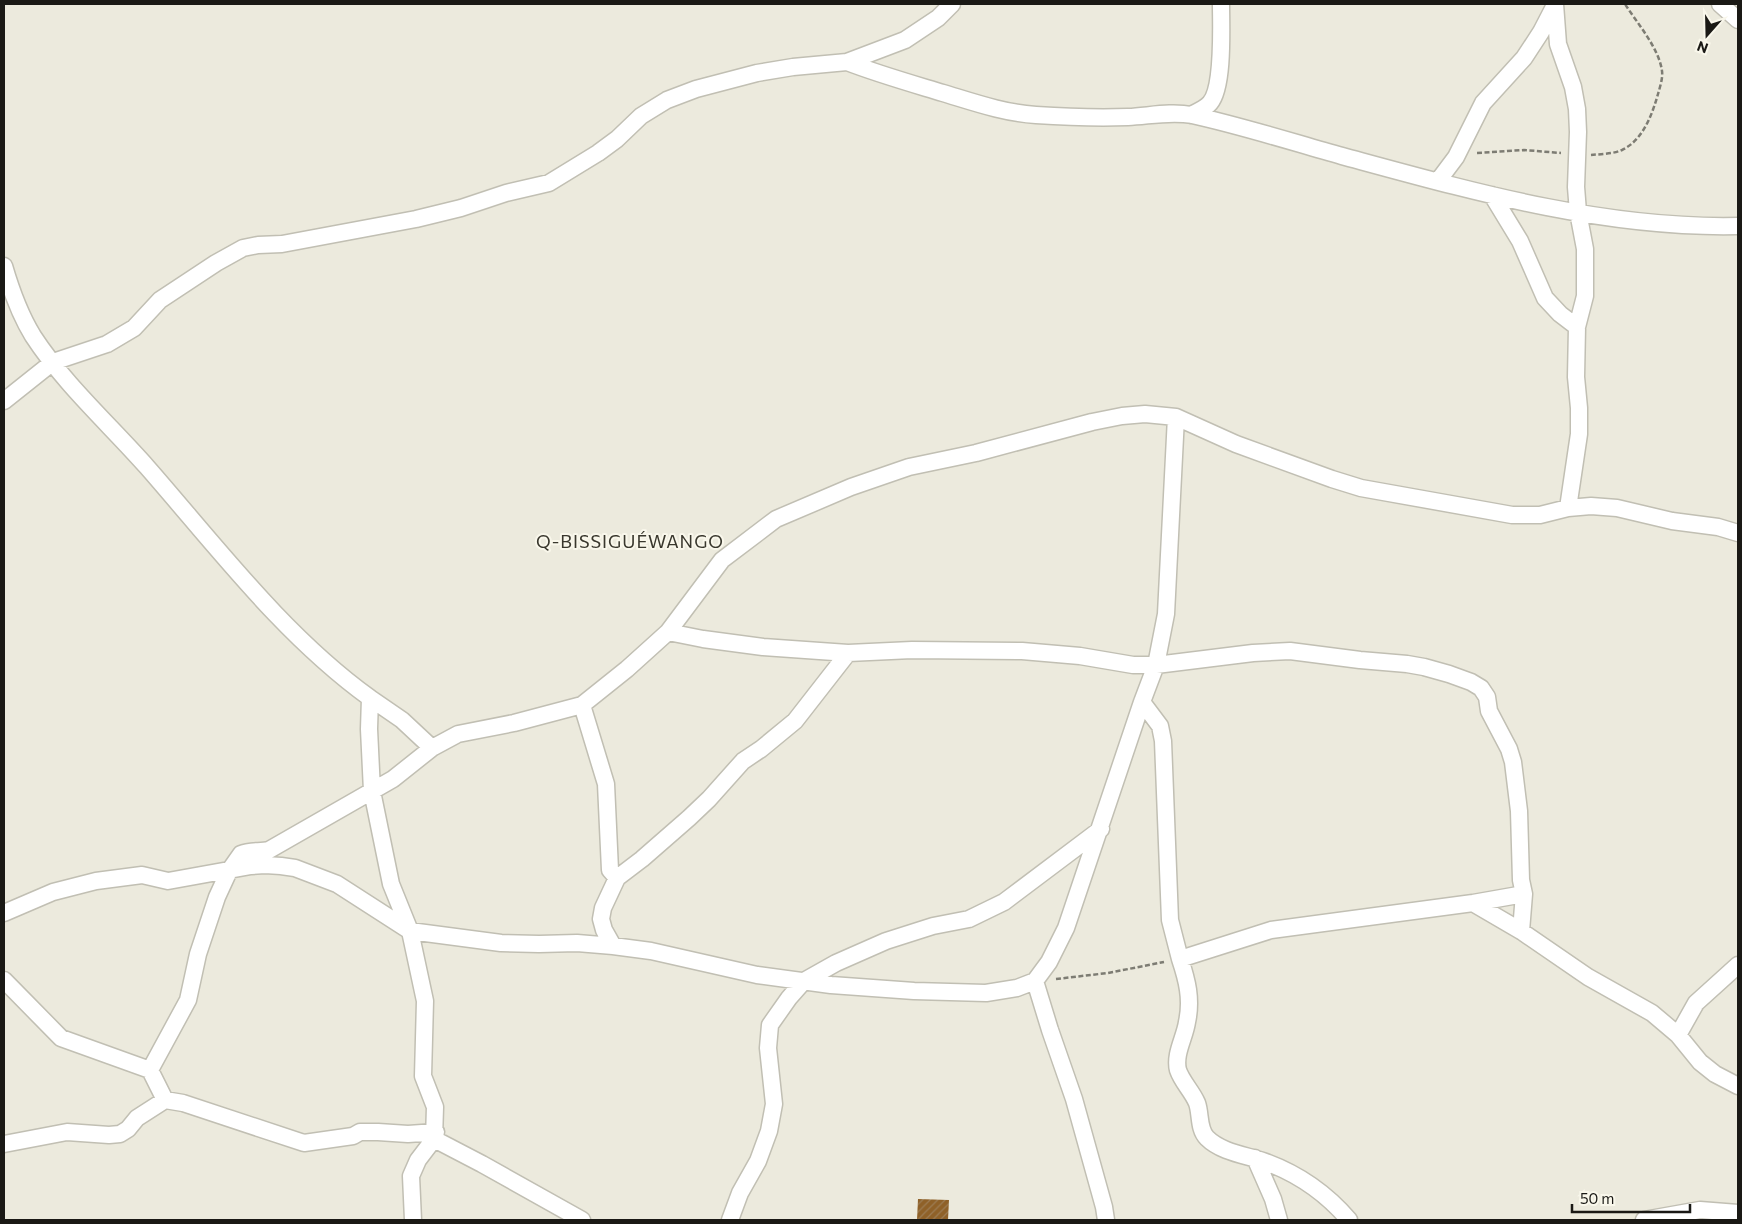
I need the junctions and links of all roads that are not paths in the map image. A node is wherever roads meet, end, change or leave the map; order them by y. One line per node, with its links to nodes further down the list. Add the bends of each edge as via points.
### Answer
1 (952, 4): 6 (street, via 938,18 905,40)
2 (1221, 4): 7 (street, via 1216,94 1210,104)
3 (1720, 4): 5 (street)
4 (1555, 5): 8 (street, via 1524,58 1483,103 1465,140); 10 (street, via 1558,44 1577,109)
5 (1738, 20)
6 (847, 62): 7 (street, via 1009,112 1104,118 1174,113); 14 (street, via 757,73 667,100 641,116 598,153 549,183 416,219 244,248 160,300 134,328 108,344)
7 (1191, 115): 8 (street)
8 (1438, 181): 9 (street)
9 (1492, 195): 10 (street); 13 (street, via 1520,241 1545,298)
10 (1578, 212): 11 (street, via 1636,222); 13 (street, via 1586,274 1585,296)
11 (1738, 226)
12 (4, 266): 14 (street, via 33,335)
13 (1577, 327): 17 (street, via 1579,434)
14 (53, 362): 15 (street); 22 (street, via 79,396 146,466 234,570 299,636)
15 (4, 401)
16 (1176, 417): 17 (street, via 1236,444 1360,488 1512,515 1540,515); 19 (street, via 1145,414 1092,422 909,467 851,486 776,519 748,539 722,560); 21 (street, via 1166,614)
17 (1568, 508): 18 (street, via 1617,508)
18 (1738, 533)
19 (668, 632): 20 (street, via 763,647); 24 (street)
20 (848, 653): 21 (street, via 1022,651); 29 (street, via 795,721 743,761 690,818)
21 (1156, 665): 23 (street); 30 (street, via 1290,651 1424,667 1481,688 1513,762)
22 (370, 698): 25 (street, via 402,720); 26 (street)
23 (1142, 702): 27 (street); 36 (street, via 1160,726 1163,741 1170,920)
24 (582, 705): 25 (street, via 458,734); 29 (street, via 605,776 610,870)
25 (432, 748): 26 (street)
26 (372, 791): 28 (street, via 269,850 243,852); 33 (street, via 391,884)
27 (1101, 828): 39 (street, via 1066,928 1049,962); 40 (street, via 1004,902 969,919 886,941)
28 (229, 871): 32 (street, via 168,881 142,875 96,881 53,892); 33 (street, via 265,864 295,868 338,884); 42 (street, via 198,954 188,1000)
29 (617, 878): 35 (street, via 601,919)
30 (1524, 894): 31 (street); 34 (street)
31 (1473, 903): 34 (street); 36 (street, via 1271,930)
32 (4, 913)
33 (410, 931): 35 (street, via 501,943); 45 (street, via 424,1001 423,1076 435,1107)
34 (1520, 931): 41 (street, via 1588,977 1652,1012)
35 (613, 946): 40 (street, via 651,951 757,975)
36 (1180, 959): 47 (street, via 1190,1003 1177,1056 1182,1079 1196,1102 1203,1133 1209,1140 1220,1147)
37 (1738, 965): 41 (street, via 1696,1003)
38 (4, 980): 42 (street, via 61,1038)
39 (1035, 980): 40 (street, via 1018,988 986,993 914,991); 52 (street, via 1074,1099)
40 (804, 981): 51 (street, via 770,1025 768,1048 774,1104 769,1132)
41 (1678, 1035): 43 (street, via 1700,1062)
42 (150, 1070): 44 (street)
43 (1738, 1086)
44 (165, 1100): 45 (street, via 304,1142 353,1136 360,1132); 46 (street, via 137,1118 128,1130 120,1134 67,1132)
45 (435, 1136): 49 (street, via 411,1176); 50 (street)
46 (4, 1144)
47 (1255, 1158): 53 (street); 54 (street, via 1303,1179)
48 (1738, 1212): 55 (street, via 1700,1210)
49 (413, 1220)
50 (582, 1220)
51 (730, 1220)
52 (1106, 1220)
53 (1279, 1220)
54 (1349, 1220)
55 (1644, 1220)

